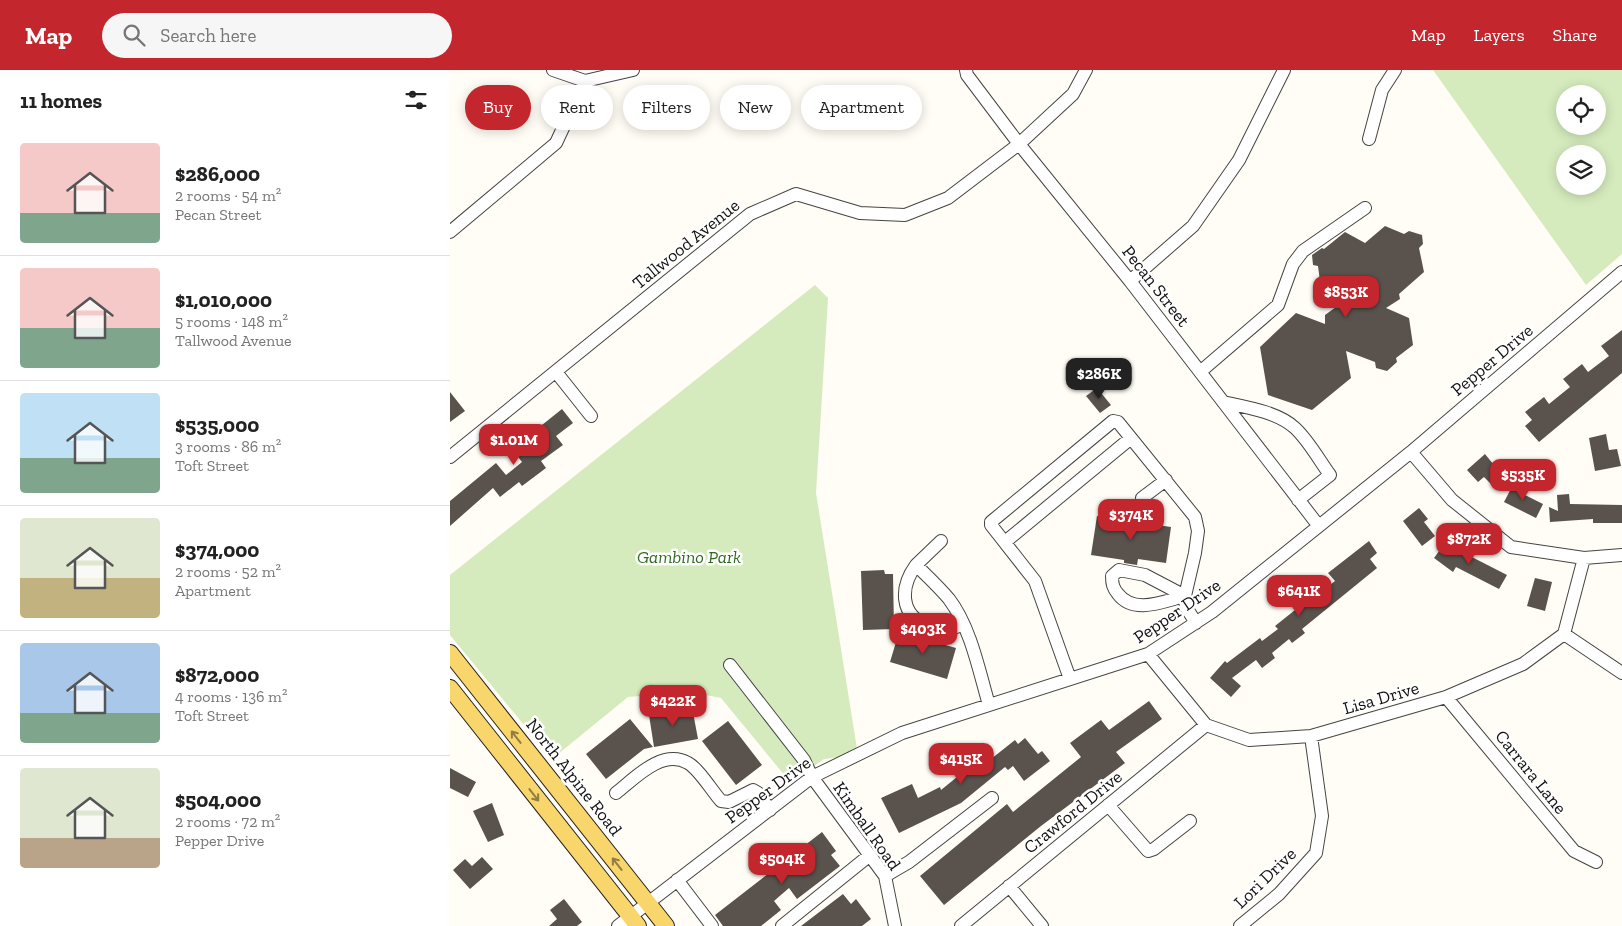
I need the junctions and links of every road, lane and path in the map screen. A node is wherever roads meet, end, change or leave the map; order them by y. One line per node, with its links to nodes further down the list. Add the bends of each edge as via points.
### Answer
1 (553, 70): 7 (street)
2 (632, 70): 7 (street)
3 (966, 70): 9 (street, Pecan Street)
4 (1086, 70): 9 (street, Tallwood Avenue, via 1073,94)
5 (1284, 70): 13 (street, via 1239,160 1193,226)
6 (1395, 70): 8 (street, via 1382,90)
7 (585, 81): 11 (street, via 556,143)
8 (1369, 139)
9 (1019, 144): 13 (street, Pecan Street); 14 (street, Tallwood Avenue, via 948,198 905,215 860,213 796,194 750,214)
10 (1365, 208): 15 (street, via 1303,251 1293,264 1278,305)
11 (450, 232)
12 (1622, 272): 19 (street, Pepper Drive)
13 (1130, 281): 15 (street, Pecan Street)
14 (556, 372): 17 (street); 20 (street, Tallwood Avenue)
15 (1200, 372): 16 (street, Pecan Street)
16 (1223, 402): 23 (street, Pecan Street); 23 (street, via 1281,419 1301,434 1330,475)
17 (591, 416)
18 (1131, 438): 21 (street); 26 (street); 26 (street, via 1118,422 1112,421 994,518 991,525)
19 (1411, 452): 24 (street, Pepper Drive); 28 (street, via 1452,500 1511,547)
20 (450, 457)
21 (1166, 480): 22 (street); 30 (street, via 1197,524 1195,554)
22 (1142, 498)
23 (1298, 500): 24 (street, Pecan Street)
24 (1318, 526): 31 (street, Pepper Drive)
25 (941, 541): 29 (street)
26 (1005, 542): 38 (street, via 1038,587)
27 (1622, 554): 28 (street)
28 (1584, 558): 33 (street)
29 (916, 565): 32 (street, via 948,598); 32 (street, via 904,593 909,613 926,625 947,630)
30 (1185, 596): 30 (street, via 1145,575 1119,570 1112,576 1112,584 1119,596 1129,603 1137,605); 31 (street, via 1186,607)
31 (1196, 623): 35 (street, Pepper Drive)
32 (963, 624): 41 (street)
33 (1564, 634): 37 (street); 40 (street, Lisa Drive, via 1523,664)
34 (450, 653): 55 (main road, North Alpine Road, one-way to 34)
35 (1148, 654): 38 (street, Pepper Drive); 42 (street)
36 (730, 665): 44 (street, Kimball Road, via 804,760)
37 (1622, 673)
38 (1070, 679): 41 (street, Pepper Drive)
39 (450, 688): 56 (main road, one-way to 56)
40 (1446, 697): 43 (street, Lisa Drive); 51 (street, Carrara Lane, via 1574,851)
41 (988, 705): 44 (street, Pepper Drive, via 902,733)
42 (1206, 725): 43 (street, Lisa Drive, via 1249,740); 47 (street, Crawford Drive)
43 (1311, 736): 63 (street, Lori Drive, via 1322,816 1316,853 1279,894)
44 (812, 777): 48 (street, Pepper Drive); 50 (street, Kimball Road)
45 (616, 793): 48 (street, via 654,763 678,760 689,764 721,802 729,802 753,790)
46 (992, 798): 52 (street)
47 (1108, 805): 49 (street, via 1148,851); 54 (street, Crawford Drive)
48 (770, 810): 53 (street, Pepper Drive)
49 (1190, 821)
50 (870, 855): 52 (street, Kimball Road); 59 (street)
51 (1596, 862)
52 (886, 876): 60 (street, Kimball Road)
53 (677, 880): 55 (street, Pepper Drive); 58 (street)
54 (1010, 886): 61 (street, Crawford Drive); 62 (street)
55 (647, 902): 56 (street, Pepper Drive); 57 (main road, North Alpine Road)
56 (629, 923)
57 (666, 926)
58 (712, 926)
59 (782, 926)
60 (895, 926)
61 (961, 926)
62 (1042, 926)
63 (1240, 926)

